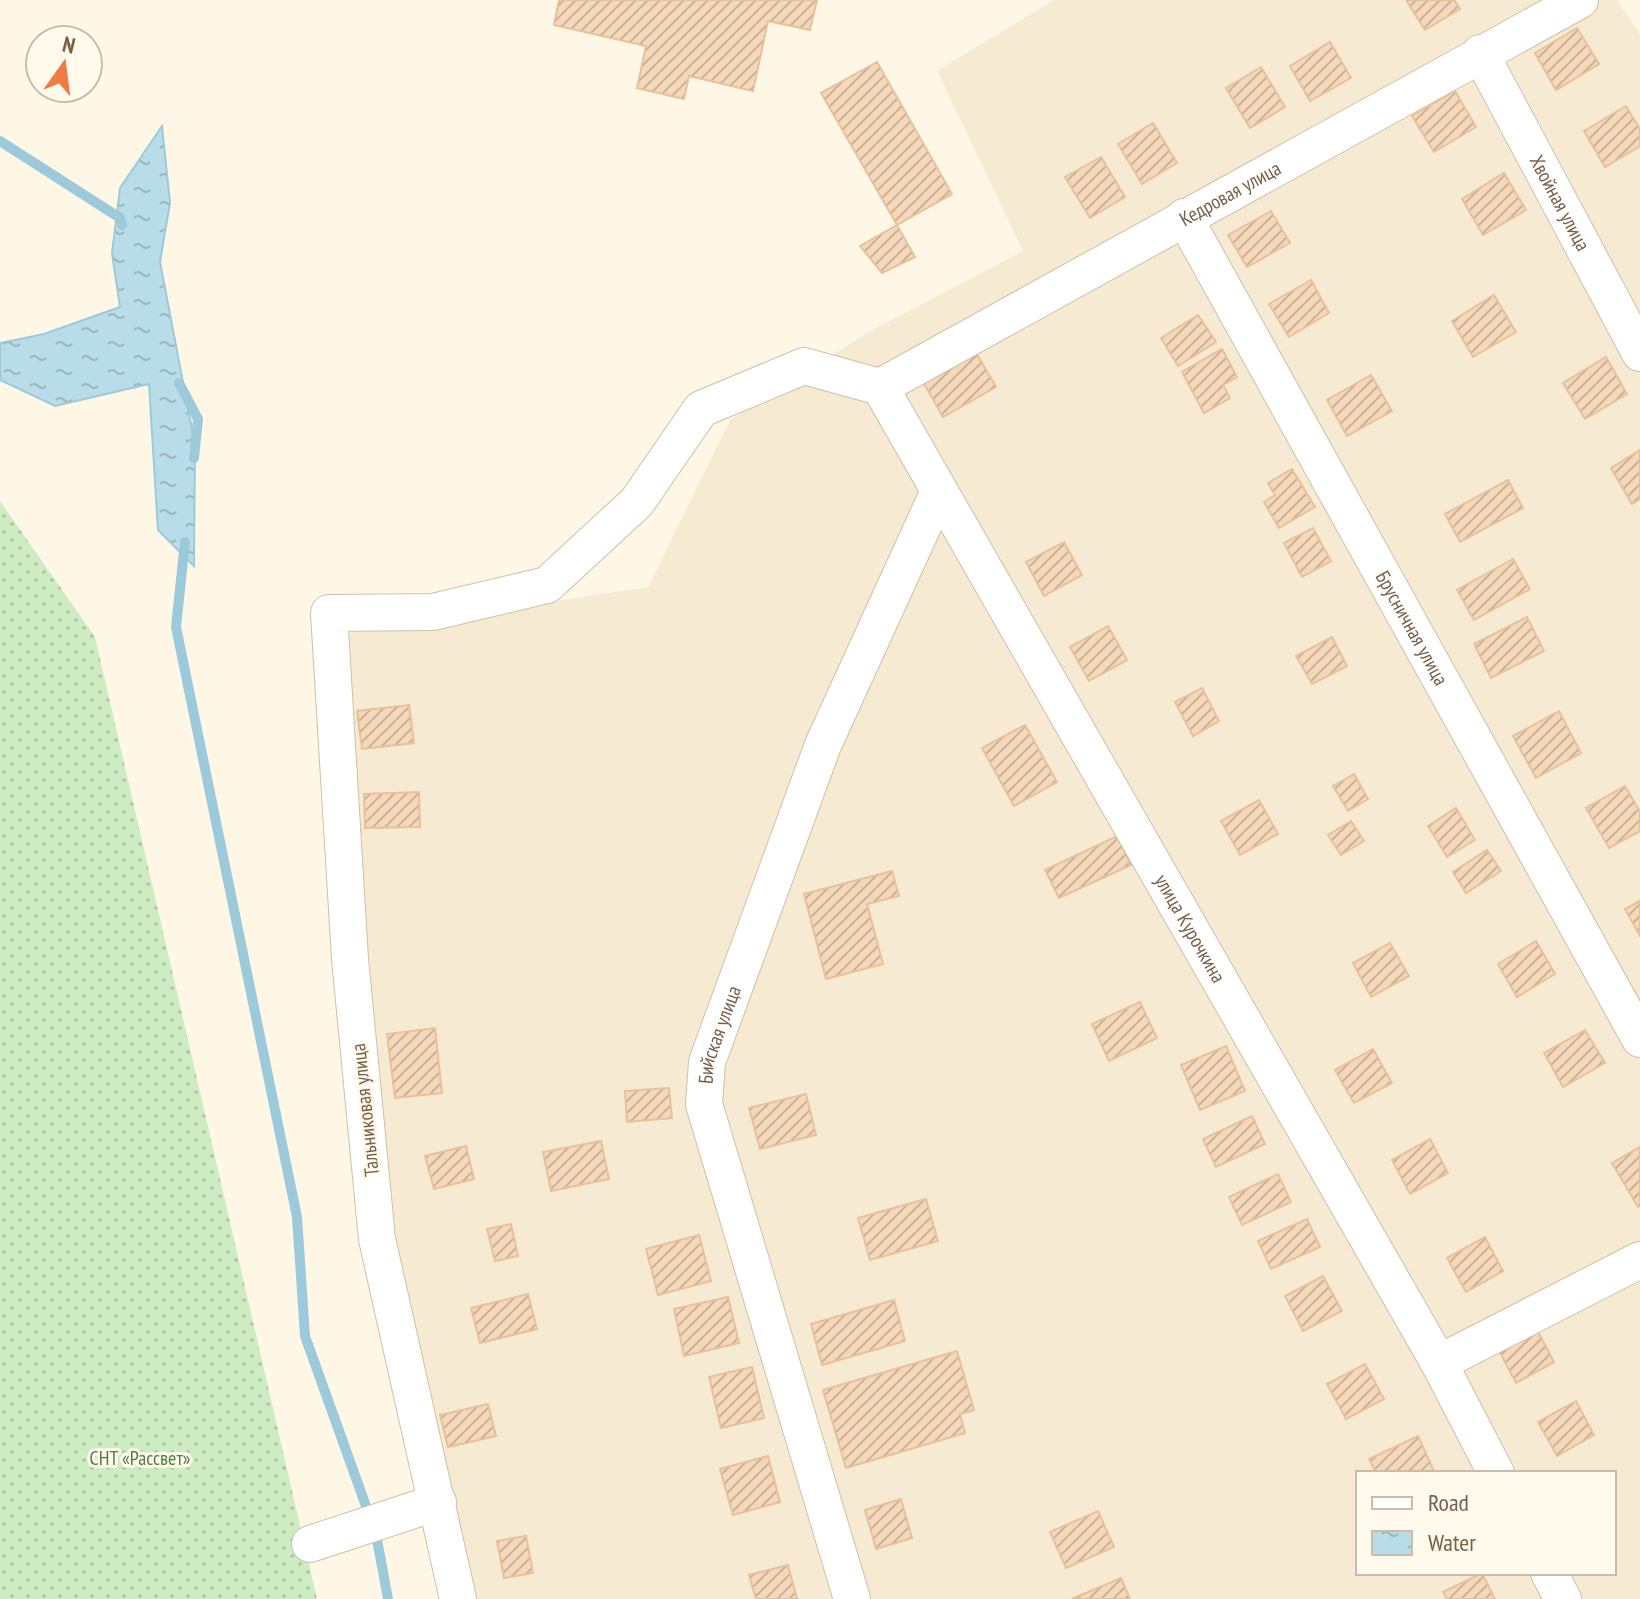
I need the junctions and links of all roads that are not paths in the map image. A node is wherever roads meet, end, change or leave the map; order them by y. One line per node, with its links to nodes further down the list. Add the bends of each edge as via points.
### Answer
1 (1580, 0): 2 (street, Кедровая улица)
2 (1480, 53): 3 (street, Кедровая улица); 4 (street, Хвойная улица)
3 (1184, 217): 5 (street, Кедровая улица); 7 (street, Брусничная улица)
4 (1640, 353)
5 (880, 387): 6 (street, улица Курочкина); 11 (street, Тальниковая улица, via 804,366 701,409 637,502 547,585 433,612 329,613 350,959 377,1239 415,1421)
6 (939, 491): 9 (street, улица Курочкина); 14 (street, Бийская улица, via 823,745 707,1062 704,1104)
7 (1640, 1039)
8 (1640, 1260): 9 (street)
9 (1439, 1363): 10 (street, улица Курочкина)
10 (1495, 1471)
11 (438, 1502): 12 (street); 13 (street, Тальниковая улица)
12 (310, 1544)
13 (458, 1599)
14 (852, 1599)

